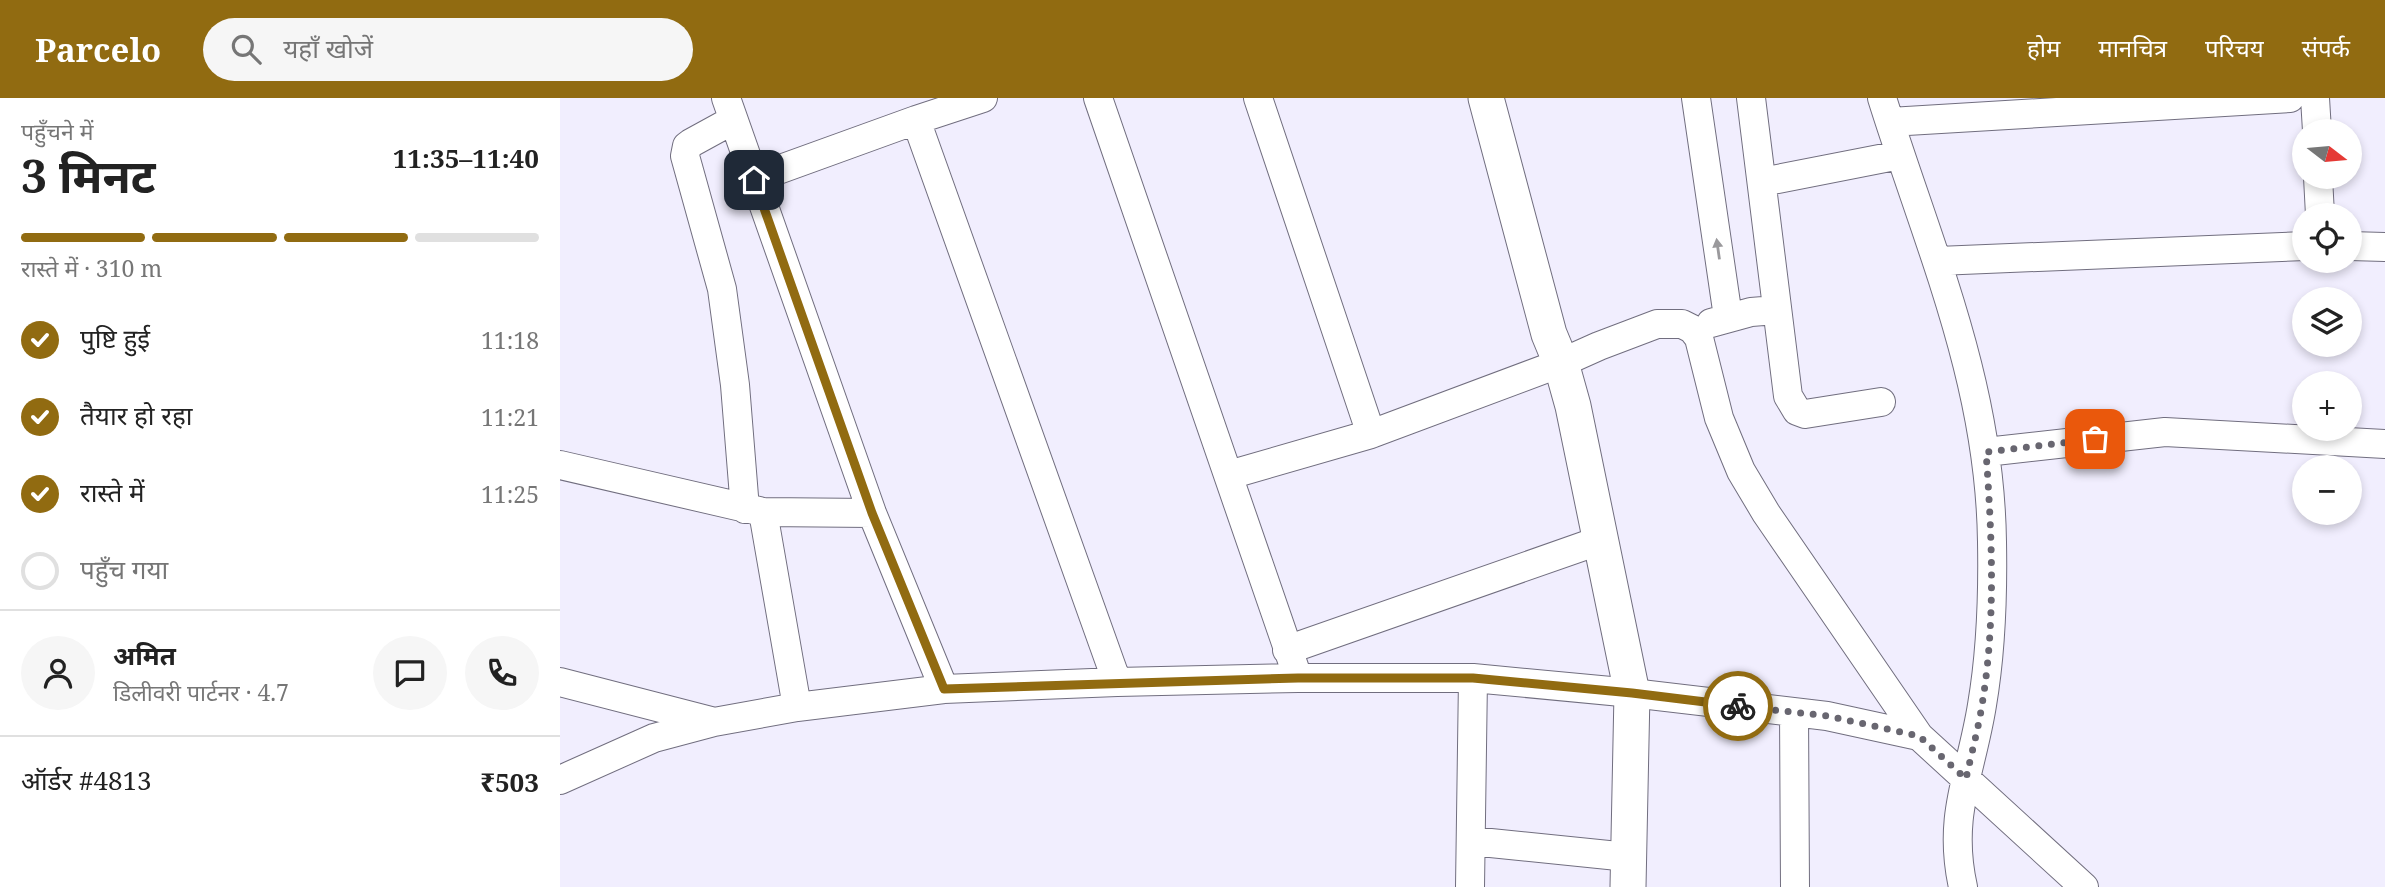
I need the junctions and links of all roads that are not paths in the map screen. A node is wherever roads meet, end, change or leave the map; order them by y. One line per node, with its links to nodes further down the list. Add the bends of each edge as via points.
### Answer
1 (983, 98): 12 (street)
2 (1098, 98): 29 (street)
3 (1258, 98): 25 (street)
4 (1486, 98): 23 (street, via 1549,334)
5 (1696, 98): 21 (street, one-way to 5)
6 (1751, 98): 15 (street)
7 (2290, 98): 10 (street)
8 (2315, 98): 11 (street)
9 (729, 109): 14 (street); 30 (street, via 687,146 685,156 722,289)
10 (1886, 110): 13 (street)
11 (2316, 119)
12 (916, 120): 14 (street); 37 (street)
13 (1900, 155): 15 (street); 19 (street)
14 (754, 180): 31 (street)
15 (1762, 182): 20 (street)
16 (2362, 246): 18 (street)
17 (2292, 247): 19 (street)
18 (2385, 247)
19 (1938, 261): 27 (street, via 1970,369)
20 (1776, 310): 21 (street); 24 (street, via 1788,396 1797,411 1805,414)
21 (1728, 317): 22 (street)
22 (1692, 329): 23 (street, via 1682,324 1657,324); 43 (street, via 1699,338 1719,418 1741,471)
23 (1561, 363): 25 (street); 32 (street)
24 (1881, 402)
25 (1371, 434): 29 (street)
26 (2385, 444): 27 (street, via 2165,432)
27 (1986, 452): 44 (street, via 1992,541 1990,638 1982,706)
28 (560, 465): 30 (street)
29 (1229, 475): 33 (street)
30 (754, 511): 31 (street); 40 (street)
31 (872, 513): 38 (street)
32 (1601, 540): 33 (street); 39 (street)
33 (1287, 650): 34 (street)
34 (1298, 678): 35 (street); 37 (street)
35 (1473, 678): 39 (street); 46 (street)
36 (560, 682): 42 (street)
37 (1117, 682): 38 (street)
38 (944, 689): 40 (street)
39 (1632, 693): 41 (street); 47 (street)
40 (797, 708): 42 (street)
41 (1794, 712): 43 (street); 49 (street)
42 (713, 722): 45 (street, via 654,738)
43 (1919, 736): 44 (street)
44 (1966, 779): 50 (street, via 1956,841); 51 (street)
45 (560, 780)
46 (1471, 841): 47 (street); 48 (street)
47 (1628, 872)
48 (1470, 887)
49 (1795, 887)
50 (1963, 887)
51 (2084, 887)

